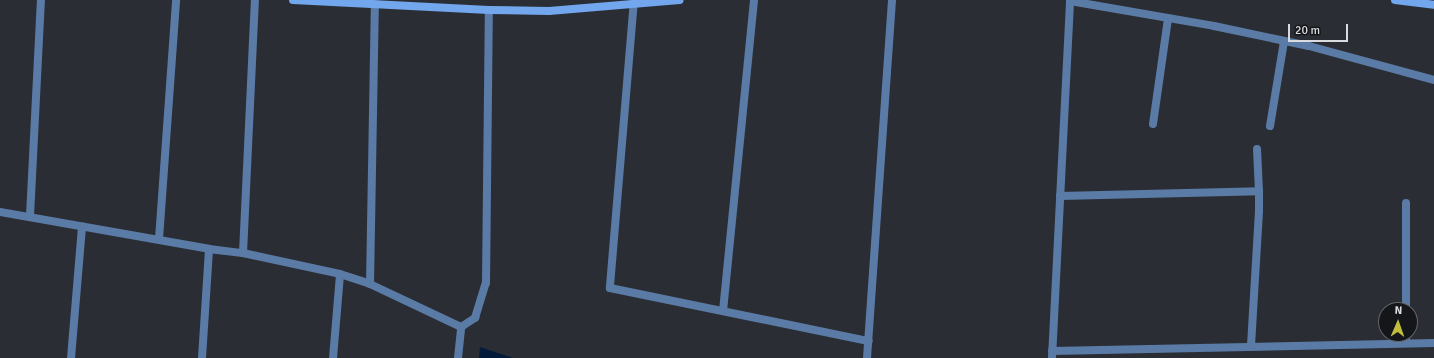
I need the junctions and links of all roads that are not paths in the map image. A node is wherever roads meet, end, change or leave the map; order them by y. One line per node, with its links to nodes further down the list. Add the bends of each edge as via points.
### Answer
1 (41, 0): 24 (street)
2 (176, 0): 26 (street)
3 (256, 0): 28 (street)
4 (293, 0): 11 (street)
5 (680, 0): 10 (street)
6 (754, 0): 32 (street)
7 (892, 0): 34 (street)
8 (1070, 0): 14 (street); 21 (street)
9 (1395, 0): 12 (street)
10 (634, 3): 13 (street, via 549,11); 32 (street, via 610,288)
11 (375, 4): 13 (street); 30 (street)
12 (1434, 5)
13 (489, 10): 33 (street, via 486,283 475,318)
14 (1168, 18): 15 (street); 17 (street)
15 (1284, 41): 16 (street); 18 (street)
16 (1434, 80)
17 (1153, 124)
18 (1270, 126)
19 (1257, 149): 20 (street)
20 (1259, 191): 21 (street); 37 (street)
21 (1060, 196): 38 (street)
22 (1406, 203): 31 (street)
23 (0, 212): 24 (street)
24 (30, 216): 25 (street)
25 (82, 226): 26 (street); 39 (street)
26 (159, 239): 27 (street)
27 (209, 249): 28 (street); 40 (street)
28 (243, 253): 29 (street)
29 (340, 274): 30 (street); 41 (street)
30 (370, 284): 33 (street)
31 (1406, 302)
32 (722, 311): 34 (street)
33 (461, 327): 42 (street)
34 (869, 341): 43 (street)
35 (1434, 343): 36 (street)
36 (1406, 344): 37 (street)
37 (1251, 347): 38 (street)
38 (1052, 355)
39 (71, 358)
40 (202, 358)
41 (333, 358)
42 (458, 358)
43 (867, 358)

